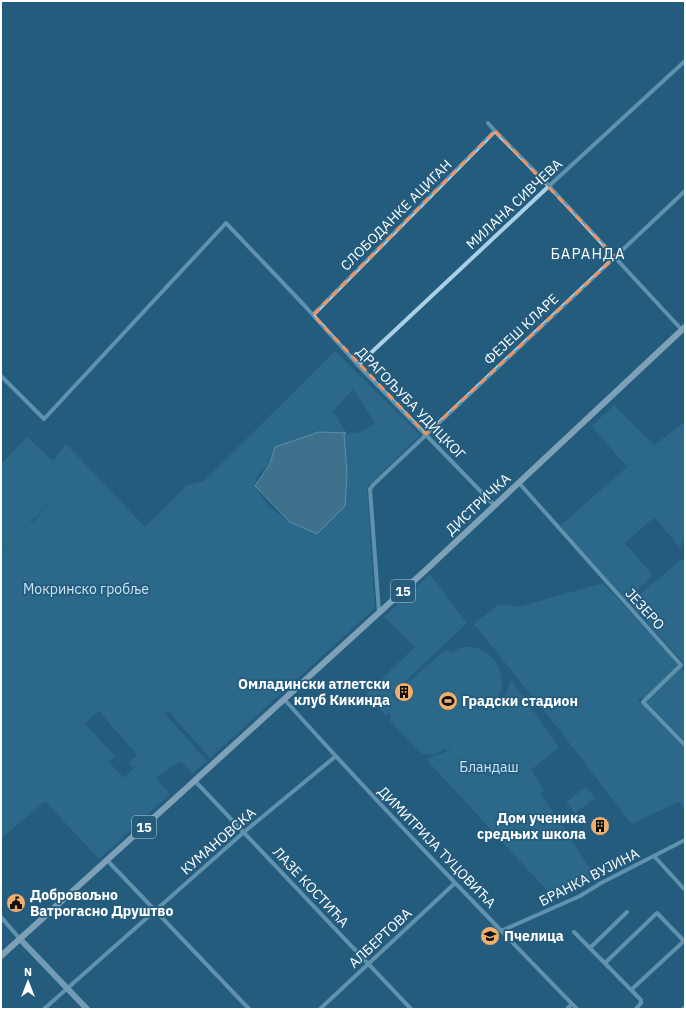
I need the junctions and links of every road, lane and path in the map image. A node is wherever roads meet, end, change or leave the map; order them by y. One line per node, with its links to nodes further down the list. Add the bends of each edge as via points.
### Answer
1 (685, 61): 4 (street, МИЛАНА СИВЧЕВА)
2 (488, 123): 3 (street)
3 (494, 131): 4 (street); 7 (street, СЛОБОДАНКЕ АЦИГАН)
4 (549, 186): 6 (street); 9 (street, МИЛАНА СИВЧЕВА)
5 (685, 191): 6 (street, ФЕЈЕШ КЛАРЕ)
6 (615, 257): 8 (street); 11 (street, ФЕЈЕШ КЛАРЕ)
7 (313, 315): 9 (street, ДРАГОЉУБА УДИЦКОГ); 10 (street, ДРАГОЉУБА УДИЦКОГ, via 226,223 44,419)
8 (684, 328): 12 (main road, ДИСТРИЧКА / 15)
9 (358, 365): 11 (street, ДРАГОЉУБА УДИЦКОГ)
10 (1, 376)
11 (426, 434): 13 (street, ДРАГОЉУБА УДИЦКОГ); 14 (street, ФЕЈЕШ КЛАРЕ, via 370,489)
12 (519, 483): 13 (main road, ДИСТРИЧКА / 15); 16 (street, ЈЕЗЕРО, via 681,665 643,702)
13 (494, 505): 14 (main road, ДИСТРИЧКА / 15)
14 (379, 612): 15 (main road, ДИСТРИЧКА / 15)
15 (285, 698): 17 (street, ДИМИТРИЈА ТУЦОВИЋА); 18 (main road, 15)
16 (685, 745)
17 (336, 756): 19 (street, КУМАНОВСКА); 23 (street, ДИМИТРИЈА ТУЦОВИЋА)
18 (195, 781): 19 (street, ЛАЗЕ КОСТИЋА); 22 (main road, 15)
19 (244, 832): 25 (street, КУМАНОВСКА); 34 (street, ЛАЗЕ КОСТИЋА)
20 (685, 840): 21 (street, БРАНКА ВУЈИНА)
21 (654, 856): 24 (street); 28 (street, БРАНКА ВУЈИНА, via 580,896)
22 (107, 860): 25 (street); 30 (main road, 15)
23 (455, 883): 28 (street, ДИМИТРИЈА ТУЦОВИЋА); 34 (street, АЛБЕРТОВА)
24 (685, 890)
25 (155, 910): 35 (street, КУМАНОВСКА); 40 (street)
26 (628, 912): 31 (street)
27 (1, 917): 30 (street)
28 (502, 931): 37 (street, ДИМИТРИЈА ТУЦОВИЋА)
29 (574, 932): 31 (street)
30 (20, 938): 32 (main road, 15); 35 (street)
31 (590, 948): 33 (street)
32 (1, 956)
33 (605, 963): 36 (street); 36 (street, via 657,913 672,927 684,941)
34 (368, 964): 41 (street, АЛБЕРТОВА); 42 (street, ЛАЗЕ КОСТИЋА)
35 (67, 988): 38 (street, КУМАНОВСКА); 39 (street)
36 (631, 990): 45 (street, via 641,1000)
37 (572, 1004): 43 (street); 44 (street, ДИМИТРИЈА ТУЦОВИЋА)
38 (44, 1009)
39 (87, 1009)
40 (249, 1009)
41 (320, 1009)
42 (411, 1009)
43 (567, 1009)
44 (577, 1009)
45 (636, 1009)

